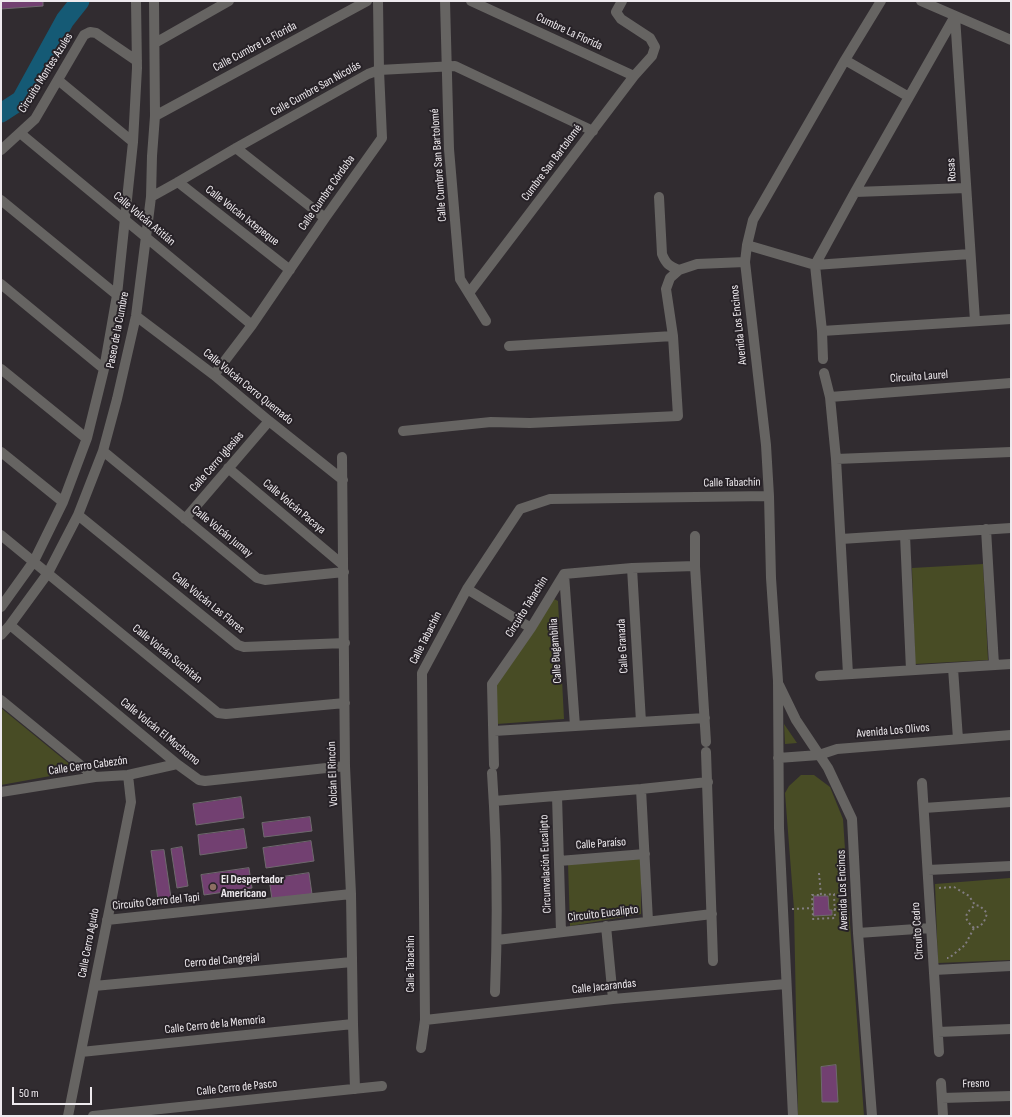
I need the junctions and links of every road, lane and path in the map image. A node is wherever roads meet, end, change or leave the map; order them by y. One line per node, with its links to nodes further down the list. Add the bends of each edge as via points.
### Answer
1 (136, 1): 15 (street, Paseo de la Cumbre)
2 (154, 1): 13 (street, Paseo de la Cumbre)
3 (229, 1): 13 (street)
4 (367, 1): 21 (street, Calle Cumbre La Florida)
5 (378, 1): 17 (street, Calle Cumbre Córdoba)
6 (445, 1): 16 (street, Calle Cumbre San Bartolomé)
7 (471, 1): 18 (street, Cumbre La Florida)
8 (622, 1): 18 (street, Cumbre San Bartolomé, via 616,12 621,19 650,38 655,47 652,56)
9 (881, 1): 14 (street, Avenida Los Encinos)
10 (921, 1): 11 (street)
11 (955, 16): 12 (street); 20 (street); 28 (street, Rosas)
12 (1011, 40)
13 (155, 43): 21 (street, Paseo de la Cumbre)
14 (845, 60): 20 (street); 36 (street, Avenida Los Encinos, via 753,220)
15 (137, 62): 19 (street, Circuito Montes Azules, via 96,33 90,32 84,35); 24 (street, Paseo de la Cumbre)
16 (446, 66): 17 (street, Calle Cumbre San Nicolás); 22 (street, Calle Cumbre San Nicolás, via 455,66); 43 (street, Calle Cumbre San Bartolomé, via 449,149 460,279)
17 (379, 70): 25 (street, Calle Cumbre San Nicolás); 33 (street, Calle Cumbre Córdoba, via 382,138)
18 (634, 76): 22 (street, Cumbre San Bartolomé)
19 (58, 80): 23 (street, Circuito Montes Azules, via 35,119); 24 (street)
20 (909, 97): 29 (street)
21 (155, 116): 30 (street, Paseo de la Cumbre)
22 (593, 131): 43 (street, Cumbre San Bartolomé)
23 (20, 133): 26 (street, Circuito Montes Azules); 34 (street, Calle Volcán Atitlán)
24 (133, 142): 34 (street, Paseo de la Cumbre)
25 (236, 148): 27 (street, Calle Cumbre San Nicolás); 33 (street)
26 (1, 150)
27 (178, 182): 30 (street, Calle Cumbre San Nicolás); 40 (street, Calle Volcán Ixtepeque)
28 (966, 188): 29 (street); 37 (street, Rosas)
29 (855, 192): 39 (street)
30 (151, 197): 35 (street, Paseo de la Cumbre)
31 (659, 197): 41 (street, via 662,254 665,262)
32 (1, 200): 44 (street)
33 (325, 218): 40 (street, Calle Cumbre Córdoba)
34 (125, 219): 35 (street, Calle Volcán Atitlán); 44 (street, Paseo de la Cumbre)
35 (146, 238): 45 (street, Paseo de la Cumbre); 49 (street, Calle Volcán Atitlán)
36 (747, 244): 38 (street, Avenida Los Encinos); 39 (street)
37 (970, 254): 39 (street); 48 (street, Rosas)
38 (745, 262): 41 (street, via 697,264); 70 (street, Avenida Los Encinos, via 766,445)
39 (815, 265): 50 (street)
40 (290, 270): 49 (street, Calle Cumbre Córdoba)
41 (680, 270): 51 (street, via 670,278 666,288)
42 (1, 284): 55 (street)
43 (469, 293): 47 (street, Calle Cumbre San Bartolomé)
44 (117, 295): 55 (street, Paseo de la Cumbre)
45 (136, 316): 57 (street, Calle Volcán Cerro Quemado); 63 (street, Paseo de la Cumbre)
46 (1011, 319): 48 (street)
47 (486, 321)
48 (975, 321): 50 (street)
49 (252, 325): 57 (street, Calle Cumbre Córdoba)
50 (822, 330): 53 (street)
51 (673, 336): 52 (street); 61 (street, via 678,416 530,424 491,422)
52 (509, 346)
53 (823, 359)
54 (1, 369): 62 (street)
55 (104, 369): 62 (street, Paseo de la Cumbre)
56 (824, 373): 59 (street)
57 (214, 375): 60 (street, Calle Volcán Cerro Quemado)
58 (1011, 383): 59 (street, Circuito Laurel)
59 (830, 397): 67 (street)
60 (269, 421): 68 (street, Calle Cerro Iglesias); 69 (street, Calle Volcán Cerro Quemado)
61 (403, 431)
62 (86, 438): 71 (street, Paseo de la Cumbre)
63 (102, 451): 72 (street, Paseo de la Cumbre); 73 (street, Calle Volcán Jumay)
64 (1, 452): 71 (street)
65 (1011, 452): 67 (street)
66 (342, 457): 69 (street, Volcán El Rincón)
67 (836, 460): 79 (street)
68 (228, 468): 73 (street, Calle Cerro Iglesias); 83 (street, Calle Volcán Pacaya)
69 (343, 480): 83 (street, Volcán El Rincón)
70 (769, 496): 86 (street, Calle Tabachín, via 550,499 520,509); 98 (street, Avenida Los Encinos)
71 (63, 502): 80 (street, Paseo de la Cumbre)
72 (78, 515): 84 (street, Paseo de la Cumbre); 91 (street, Calle Volcán Las Flores, via 238,645)
73 (185, 519): 83 (street, Calle Volcán Jumay, via 257,578 265,580)
74 (1011, 528): 75 (street)
75 (986, 529): 77 (street); 93 (street)
76 (1, 535): 80 (street, Calle Volcán Suchitán)
77 (905, 535): 79 (street); 95 (street)
78 (695, 536): 81 (street)
79 (841, 539): 96 (street)
80 (34, 561): 84 (street, Calle Volcán Suchitán); 87 (street, Paseo de la Cumbre)
81 (695, 566): 82 (street, Circuito Tabachin); 101 (street)
82 (632, 568): 85 (street, Circuito Tabachin); 102 (street, Calle Granada)
83 (343, 569): 91 (street, Volcán El Rincón)
84 (48, 573): 88 (street, Paseo de la Cumbre); 100 (street, Calle Volcán Suchitán, via 218,713)
85 (564, 574): 89 (street, Circuito Tabachin); 103 (street, Calle Bugambilia)
86 (467, 589): 89 (street); 150 (street, Calle Tabachín, via 422,673)
87 (1, 607)
88 (10, 624): 90 (street, Paseo de la Cumbre); 109 (street, Calle Volcán El Mochomo)
89 (531, 628): 104 (street, Circuito Tabachin, via 492,684)
90 (1, 635)
91 (344, 643): 100 (street, Volcán El Rincón)
92 (1011, 664): 93 (street)
93 (994, 665): 94 (street)
94 (953, 668): 95 (street); 106 (street)
95 (911, 670): 96 (street)
96 (848, 674): 97 (street)
97 (820, 676)
98 (778, 681): 107 (street, Avenida Los Encinos, via 796,720); 108 (street, Avenida Los Encinos)
99 (1, 700): 112 (street)
100 (345, 703): 110 (street, Volcán El Rincón)
101 (705, 718): 102 (street); 113 (street)
102 (641, 722): 103 (street)
103 (575, 726): 104 (street)
104 (494, 731): 118 (street, Circuito Tabachin)
105 (1011, 735): 106 (street, Avenida Los Olivos)
106 (958, 739): 107 (street, Avenida Los Olivos, via 837,749)
107 (819, 755): 108 (street, Avenida Los Olivos); 139 (street, Avenida Los Encinos, via 828,768 852,819)
108 (778, 758): 131 (street, Avenida Los Encinos)
109 (177, 764): 110 (street, Calle Volcán El Mochomo, via 199,780 205,781); 111 (street, Calle Cerro Cabezón)
110 (346, 766): 127 (street, Volcán El Rincón)
111 (128, 775): 112 (street, Calle Cerro Cabezón); 133 (street, Calle Cerro Agudo, via 131,802)
112 (95, 777): 116 (street, Calle Cerro Cabezón)
113 (708, 782): 115 (street); 132 (street)
114 (922, 783): 120 (street, Circuito Cedro)
115 (641, 789): 117 (street); 121 (street)
116 (1, 792)
117 (557, 796): 118 (street); 122 (street, Circunvalación Eucalipto)
118 (494, 801): 140 (street)
119 (1011, 802): 120 (street)
120 (924, 808): 124 (street, Circuito Cedro)
121 (645, 854): 122 (street, Calle Paraíso); 134 (street)
122 (559, 861): 138 (street, Circunvalación Eucalipto)
123 (1011, 866): 124 (street)
124 (928, 870): 136 (street, Circuito Cedro)
125 (819, 874): 128 (path)
126 (936, 888): 129 (path, via 954,887 969,896)
127 (351, 894): 133 (street, Circuito Cerro del Tapi); 143 (street, Volcán El Rincón)
128 (821, 895): 130 (path, via 812,895); 130 (path, via 834,894 834,918 813,919)
129 (975, 905): 137 (path, via 967,912 966,918); 137 (path, via 980,906 987,914 980,927)
130 (813, 908): 131 (path)
131 (783, 909): 146 (street, Avenida Los Encinos)
132 (712, 914): 134 (street, Circuito Eucalipto); 142 (street)
133 (107, 920): 147 (street, Calle Cerro Agudo)
134 (648, 921): 135 (street, Circuito Eucalipto)
135 (606, 926): 138 (street, Circuito Eucalipto); 149 (street)
136 (931, 928): 139 (street); 145 (street, Circuito Cedro)
137 (974, 928): 141 (path, via 965,945 949,958)
138 (561, 932): 140 (street, Circuito Eucalipto)
139 (858, 933): 165 (street, Avenida Los Encinos)
140 (497, 940): 148 (street)
141 (944, 958)
142 (713, 961)
143 (352, 962): 147 (street, Cerro del Cangrejal); 151 (street, Volcán El Rincón)
144 (1011, 966): 145 (street)
145 (934, 970): 153 (street, Circuito Cedro)
146 (786, 984): 149 (street, Calle Jacarandas); 164 (street, Avenida Los Encinos)
147 (94, 986): 155 (street, Calle Cerro Agudo)
148 (495, 992)
149 (613, 999): 150 (street, Calle Jacarandas)
150 (425, 1020): 154 (street, Calle Tabachín)
151 (353, 1024): 155 (street, Calle Cerro de la Memoria); 159 (street, Volcán El Rincón)
152 (1011, 1029): 153 (street)
153 (938, 1032): 156 (street, Circuito Cedro)
154 (421, 1048)
155 (81, 1052): 162 (street, Calle Cerro Agudo)
156 (939, 1052)
157 (941, 1082): 161 (street)
158 (382, 1086): 159 (street, Calle Cerro de Pasco)
159 (355, 1089): 163 (street, Calle Cerro de Pasco)
160 (1011, 1096): 161 (street, Fresno)
161 (942, 1098): 166 (street)
162 (68, 1116)
163 (93, 1116)
164 (793, 1116)
165 (872, 1116)
166 (943, 1116)

